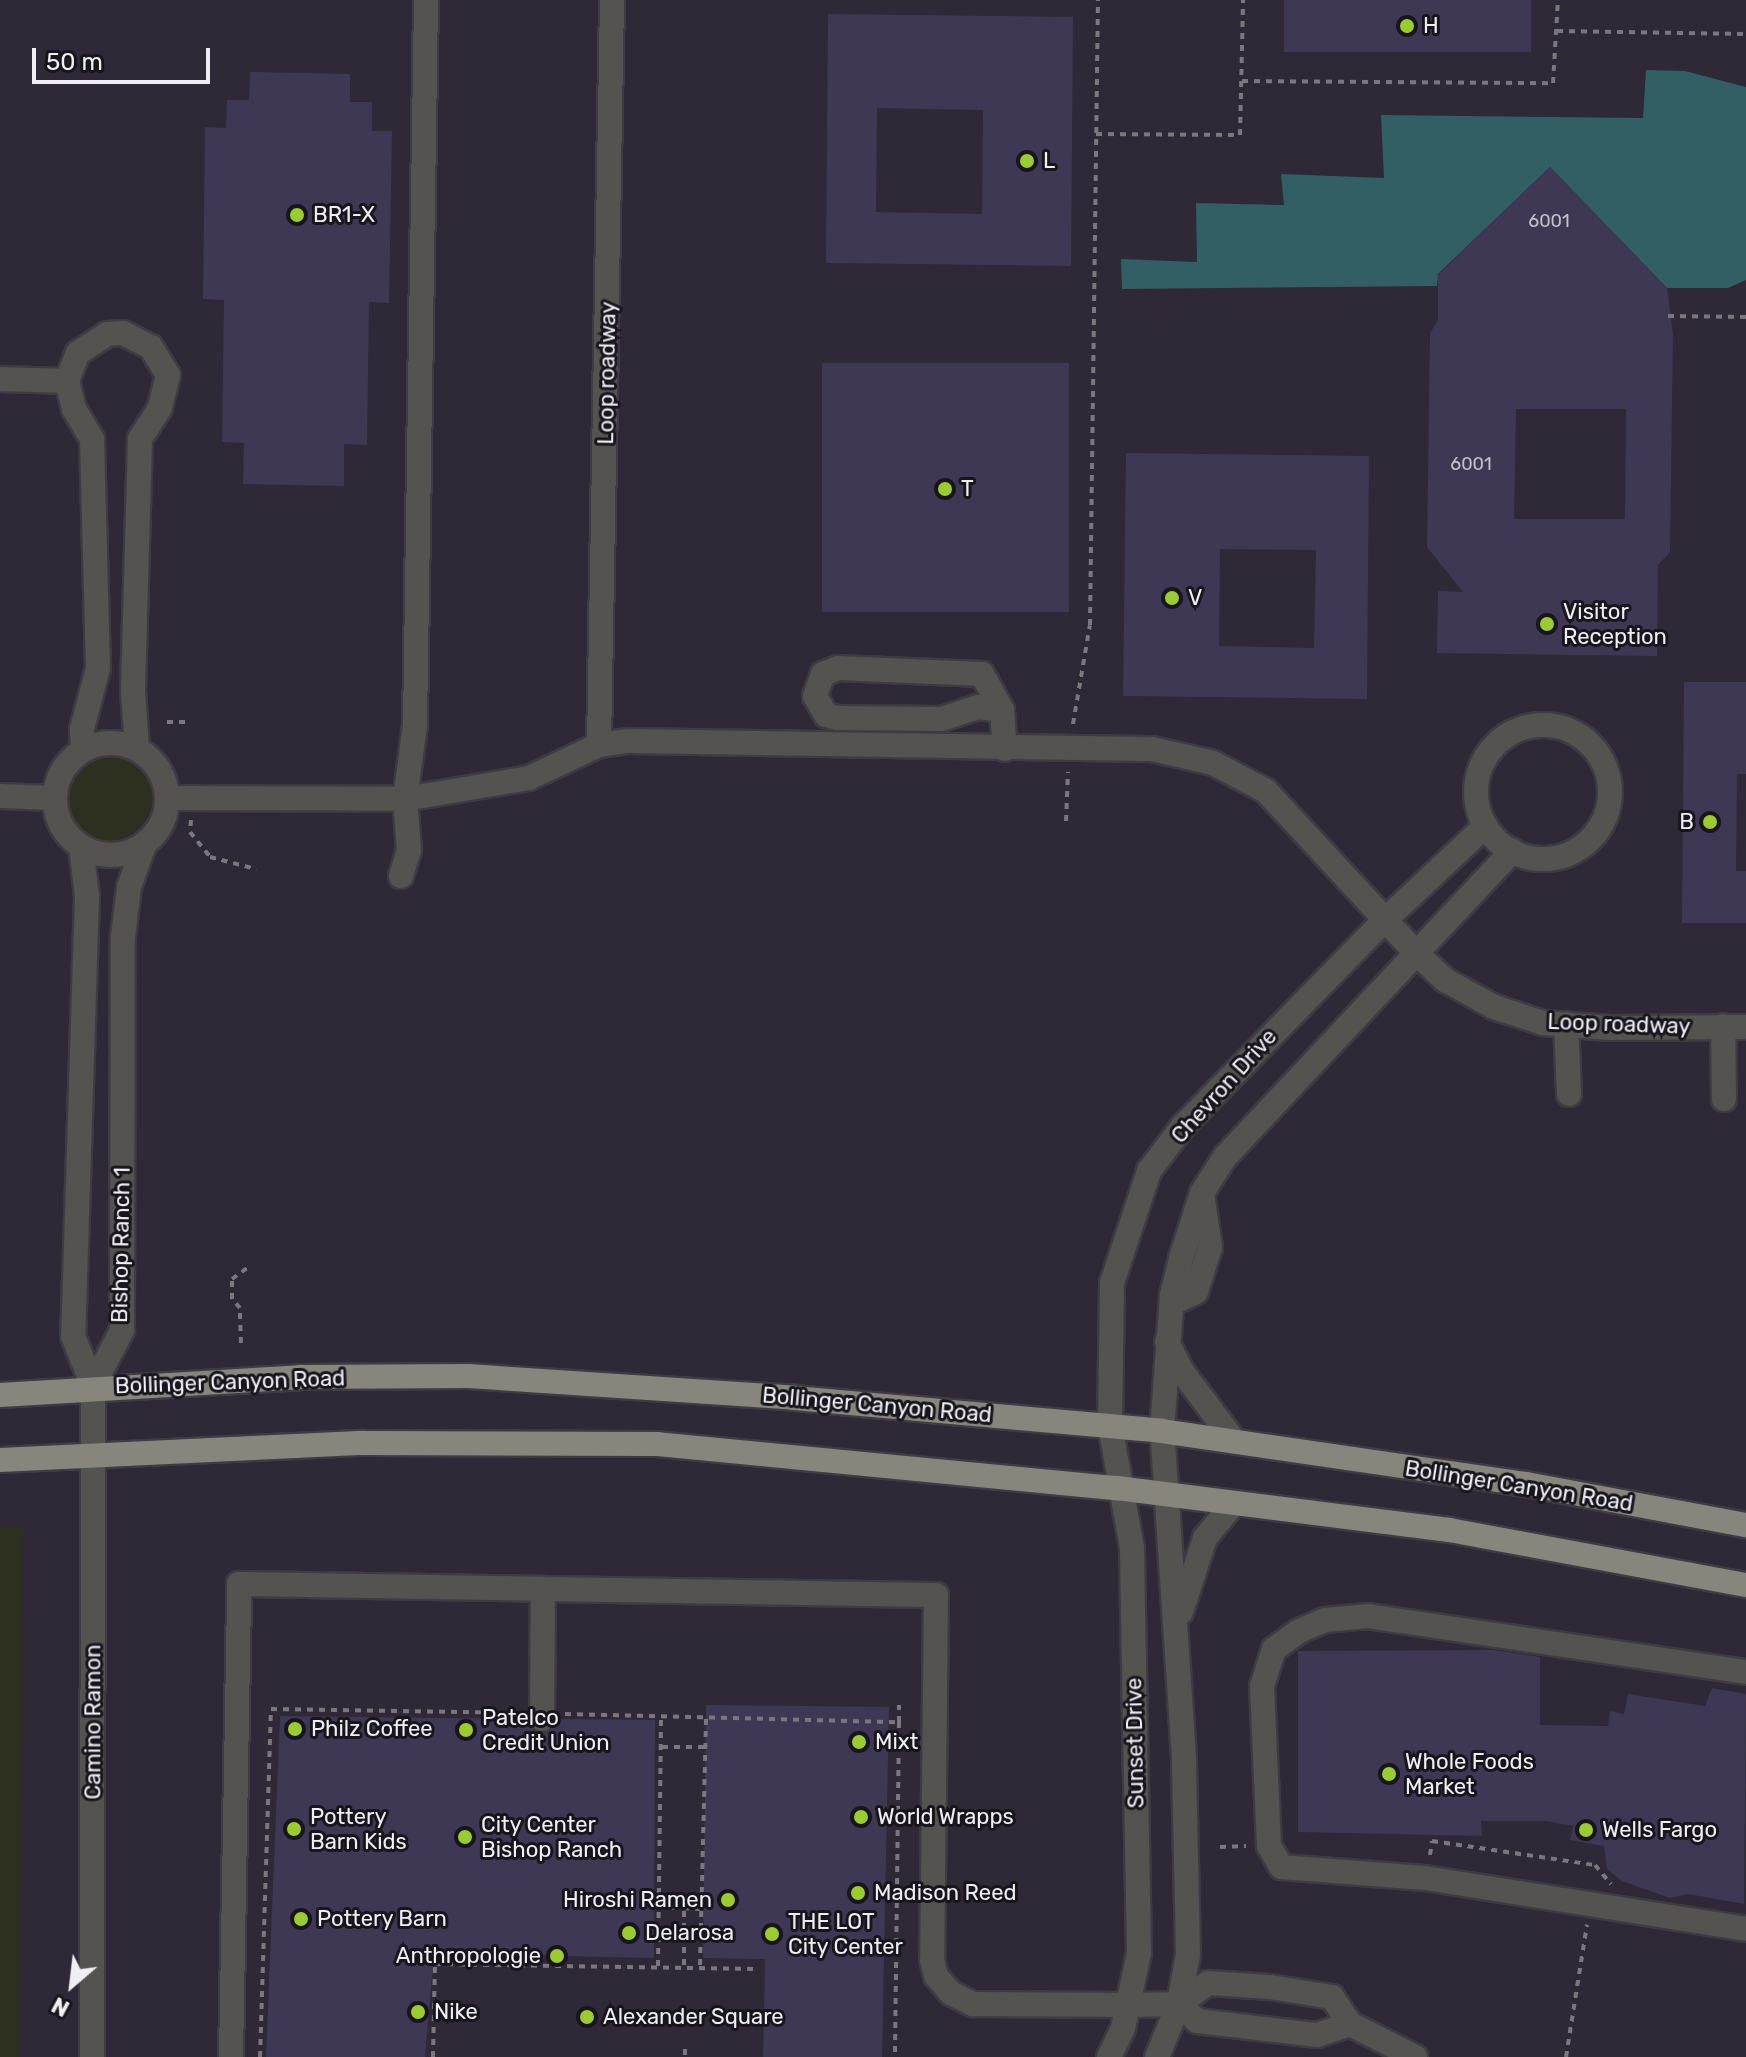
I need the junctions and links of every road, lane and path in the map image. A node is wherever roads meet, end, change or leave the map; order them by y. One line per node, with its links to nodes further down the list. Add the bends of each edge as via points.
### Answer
1 (426, 0): 26 (street, via 415,725)
2 (612, 0): 18 (street, Loop roadway)
3 (1098, 0): 9 (path)
4 (1243, 0): 8 (path)
5 (1558, 0): 6 (path)
6 (1557, 31): 7 (path); 8 (path, via 1553,83)
7 (1746, 34)
8 (1242, 81): 9 (path, via 1240,135)
9 (1096, 134): 17 (path, via 1090,625)
10 (1668, 316): 11 (path)
11 (1746, 317)
12 (0, 379): 13 (street)
13 (67, 381): 19 (street, via 78,353 107,334 123,333 151,347 168,375 160,408 140,439 133,691); 20 (street, via 74,409 92,439 98,668 82,729)
14 (1002, 710): 14 (street, via 982,674 962,671 838,668 823,674 815,696 826,715 837,718 941,719 978,707); 21 (street)
15 (167, 722): 16 (path)
16 (186, 722)
17 (1071, 735)
18 (599, 745): 21 (street, Loop roadway, via 629,741); 26 (street, Loop roadway, via 529,778)
19 (137, 748): 20 (street, via 106,742); 25 (street, via 162,774)
20 (83, 749): 24 (street, via 62,769)
21 (1005, 749): 35 (street, Loop roadway, via 1152,749 1213,763 1266,791)
22 (1068, 772): 28 (path)
23 (0, 796): 24 (street)
24 (54, 798): 31 (street, via 62,829)
25 (168, 798): 26 (street, Loop roadway); 30 (street, via 163,823)
26 (405, 799): 34 (street, via 409,850)
27 (192, 818): 33 (path, via 190,832 210,857)
28 (1066, 821)
29 (1485, 826): 32 (street); 32 (street, via 1476,783 1497,743 1538,725 1581,737 1607,772 1610,795 1600,826 1577,850 1556,858 1533,859); 35 (street, Chevron Drive)
30 (144, 845): 31 (street, via 120,855); 44 (street, Bishop Ranch 1, via 129,887 123,937 122,1330)
31 (81, 847): 44 (street, Bishop Ranch 1, via 87,896 73,1336)
32 (1512, 851): 36 (street)
33 (256, 869)
34 (401, 876)
35 (1384, 921): 36 (street, Loop roadway); 46 (street, Chevron Drive, via 1210,1095 1149,1171 1112,1283)
36 (1416, 953): 37 (street, Loop roadway, via 1445,980 1494,1007); 42 (street, via 1248,1129 1202,1193 1210,1247 1196,1292 1172,1303)
37 (1566, 1024): 38 (street, Loop roadway); 39 (street)
38 (1735, 1027): 40 (street)
39 (1569, 1094)
40 (1724, 1099)
41 (247, 1268): 43 (path, via 232,1279)
42 (1167, 1342): 47 (street); 48 (street, via 1181,1370)
43 (241, 1343)
44 (93, 1386): 45 (main road, Bollinger Canyon Road); 46 (main road, Bollinger Canyon Road, via 468,1376); 49 (street, Camino Ramon)
45 (0, 1395)
46 (1110, 1426): 47 (main road, Bollinger Canyon Road); 51 (street, Sunset Drive)
47 (1162, 1431): 48 (main road, Bollinger Canyon Road); 52 (street, Sunset Drive)
48 (1235, 1442): 54 (main road, Bollinger Canyon Road, via 1526,1484)
49 (93, 1452): 50 (main road); 51 (main road, via 364,1443 657,1444); 80 (street, Camino Ramon)
50 (0, 1460)
51 (1117, 1488): 52 (main road); 77 (street, Sunset Drive, via 1132,1548 1133,1577 1139,1953)
52 (1165, 1494): 53 (main road); 57 (street, Sunset Drive)
53 (1233, 1504): 55 (main road, via 1449,1530); 57 (street, Sunset Drive, via 1205,1538)
54 (1746, 1525)
55 (1746, 1585)
56 (543, 1589): 60 (street); 77 (street, via 936,1595 936,1976 951,1993 973,2004); 81 (street, via 239,1584)
57 (1175, 1633): 76 (street, Sunset Drive, via 1188,1954)
58 (1746, 1672): 67 (street, via 1410,1619 1325,1620 1274,1649 1262,1686 1270,1852 1281,1867 1425,1878)
59 (899, 1705): 63 (path)
60 (542, 1716): 61 (path); 82 (path, via 271,1709)
61 (661, 1716): 62 (path); 68 (path)
62 (706, 1717): 63 (path); 65 (path)
63 (899, 1722): 85 (path)
64 (662, 1747): 65 (path)
65 (705, 1747): 70 (path)
66 (1596, 1867): 67 (path)
67 (1591, 1903): 71 (street); 89 (path)
68 (658, 1907): 69 (path); 74 (path)
69 (684, 1908): 70 (path); 72 (path)
70 (700, 1909): 73 (path)
71 (1746, 1929)
72 (684, 1965): 73 (path); 74 (path)
73 (700, 1965): 75 (path)
74 (658, 1966): 83 (path, via 435,1964)
75 (758, 1969)
76 (1179, 2004): 77 (street); 78 (street, via 1197,2021 1317,2035); 78 (street, via 1208,1983 1270,1987 1332,1997); 87 (street, Sunset Drive)
77 (1130, 2005): 86 (street, Sunset Drive)
78 (1350, 2024): 88 (street)
79 (685, 2049): 84 (path)
80 (92, 2057)
81 (231, 2057)
82 (260, 2057)
83 (433, 2057)
84 (685, 2057)
85 (895, 2057)
86 (1109, 2057)
87 (1157, 2057)
88 (1415, 2057)
89 (1566, 2057)

